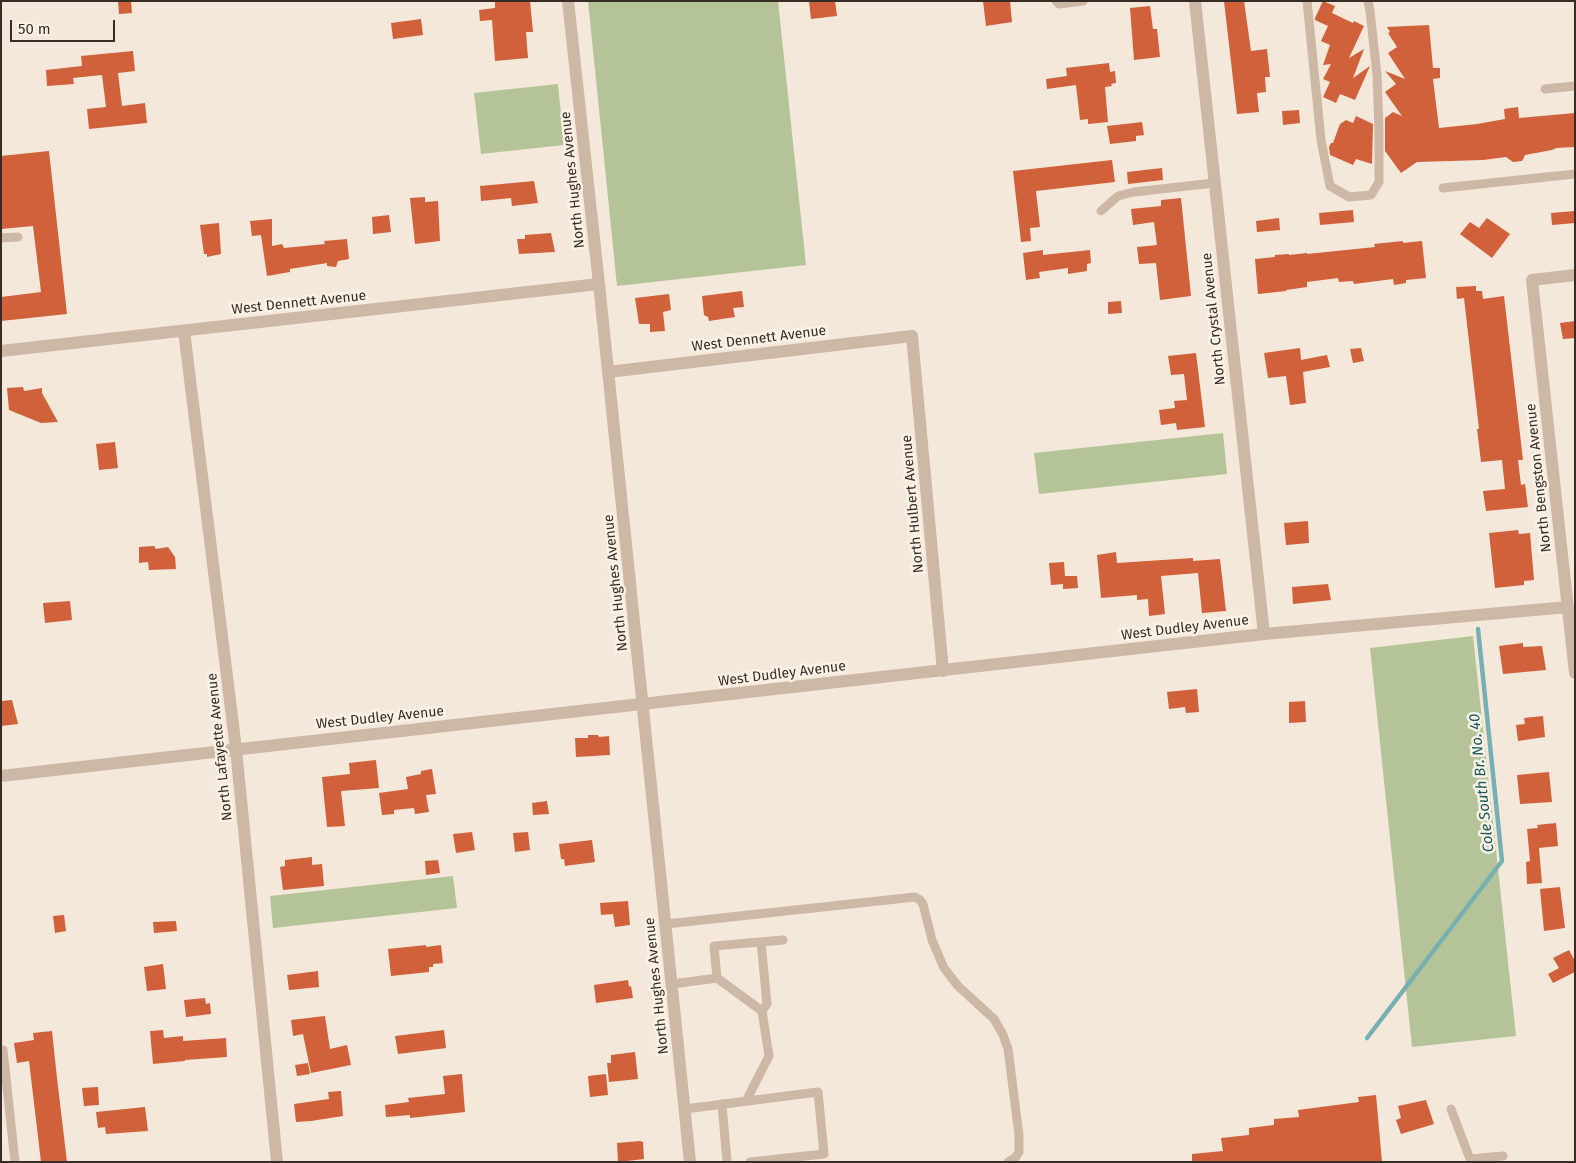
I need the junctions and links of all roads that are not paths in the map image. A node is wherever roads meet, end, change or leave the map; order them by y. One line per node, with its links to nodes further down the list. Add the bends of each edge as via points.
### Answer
1 (568, 1): 16 (street, North Hughes Avenue)
2 (1056, 1): 3 (lane, via 1059,4)
3 (1083, 1)
4 (1195, 1): 10 (street, North Crystal Avenue)
5 (1307, 1): 6 (lane, via 1321,140 1330,186 1349,197 1371,195 1379,182 1377,75)
6 (1368, 1)
7 (1575, 86): 8 (lane)
8 (1545, 89)
9 (1575, 174): 11 (lane)
10 (1214, 183): 12 (lane, via 1134,192 1118,196); 22 (street, North Crystal Avenue)
11 (1443, 188)
12 (1101, 211)
13 (18, 237): 14 (lane)
14 (1, 238)
15 (1575, 275): 21 (street, North Bengston Avenue, via 1532,280)
16 (599, 284): 17 (street, West Dennett Avenue); 20 (street, North Hughes Avenue)
17 (184, 331): 19 (street, West Dennett Avenue); 26 (street, North Lafayette Avenue)
18 (912, 336): 20 (street, West Dennett Avenue); 23 (street, North Hulbert Avenue)
19 (1, 351)
20 (608, 372): 25 (street, North Hughes Avenue)
21 (1568, 607): 22 (street, West Dudley Avenue); 24 (street, North Bengston Avenue)
22 (1264, 634): 23 (street, West Dudley Avenue)
23 (943, 670): 25 (street, West Dudley Avenue)
24 (1575, 673)
25 (644, 705): 26 (street, West Dudley Avenue); 28 (street, North Hughes Avenue)
26 (236, 749): 27 (street, West Dudley Avenue); 42 (street, North Lafayette Avenue)
27 (1, 776)
28 (666, 924): 32 (street, North Hughes Avenue); 46 (lane, via 915,897 920,900 944,968 958,986 994,1019 1008,1048 1019,1152)
29 (783, 940): 30 (lane)
30 (761, 942): 31 (lane, via 714,946); 33 (lane, via 767,1004)
31 (717, 978): 32 (lane); 33 (lane)
32 (672, 984): 37 (street, North Hughes Avenue)
33 (762, 1011): 35 (lane, via 769,1056)
34 (1, 1050): 41 (lane)
35 (746, 1101): 36 (lane); 45 (lane, via 818,1092 824,1154)
36 (722, 1104): 37 (lane); 44 (lane)
37 (685, 1108): 43 (street, North Hughes Avenue)
38 (1451, 1109): 40 (lane)
39 (1503, 1156): 40 (lane)
40 (1470, 1160)
41 (14, 1162)
42 (277, 1162)
43 (690, 1162)
44 (727, 1162)
45 (750, 1162)
46 (1008, 1162)

